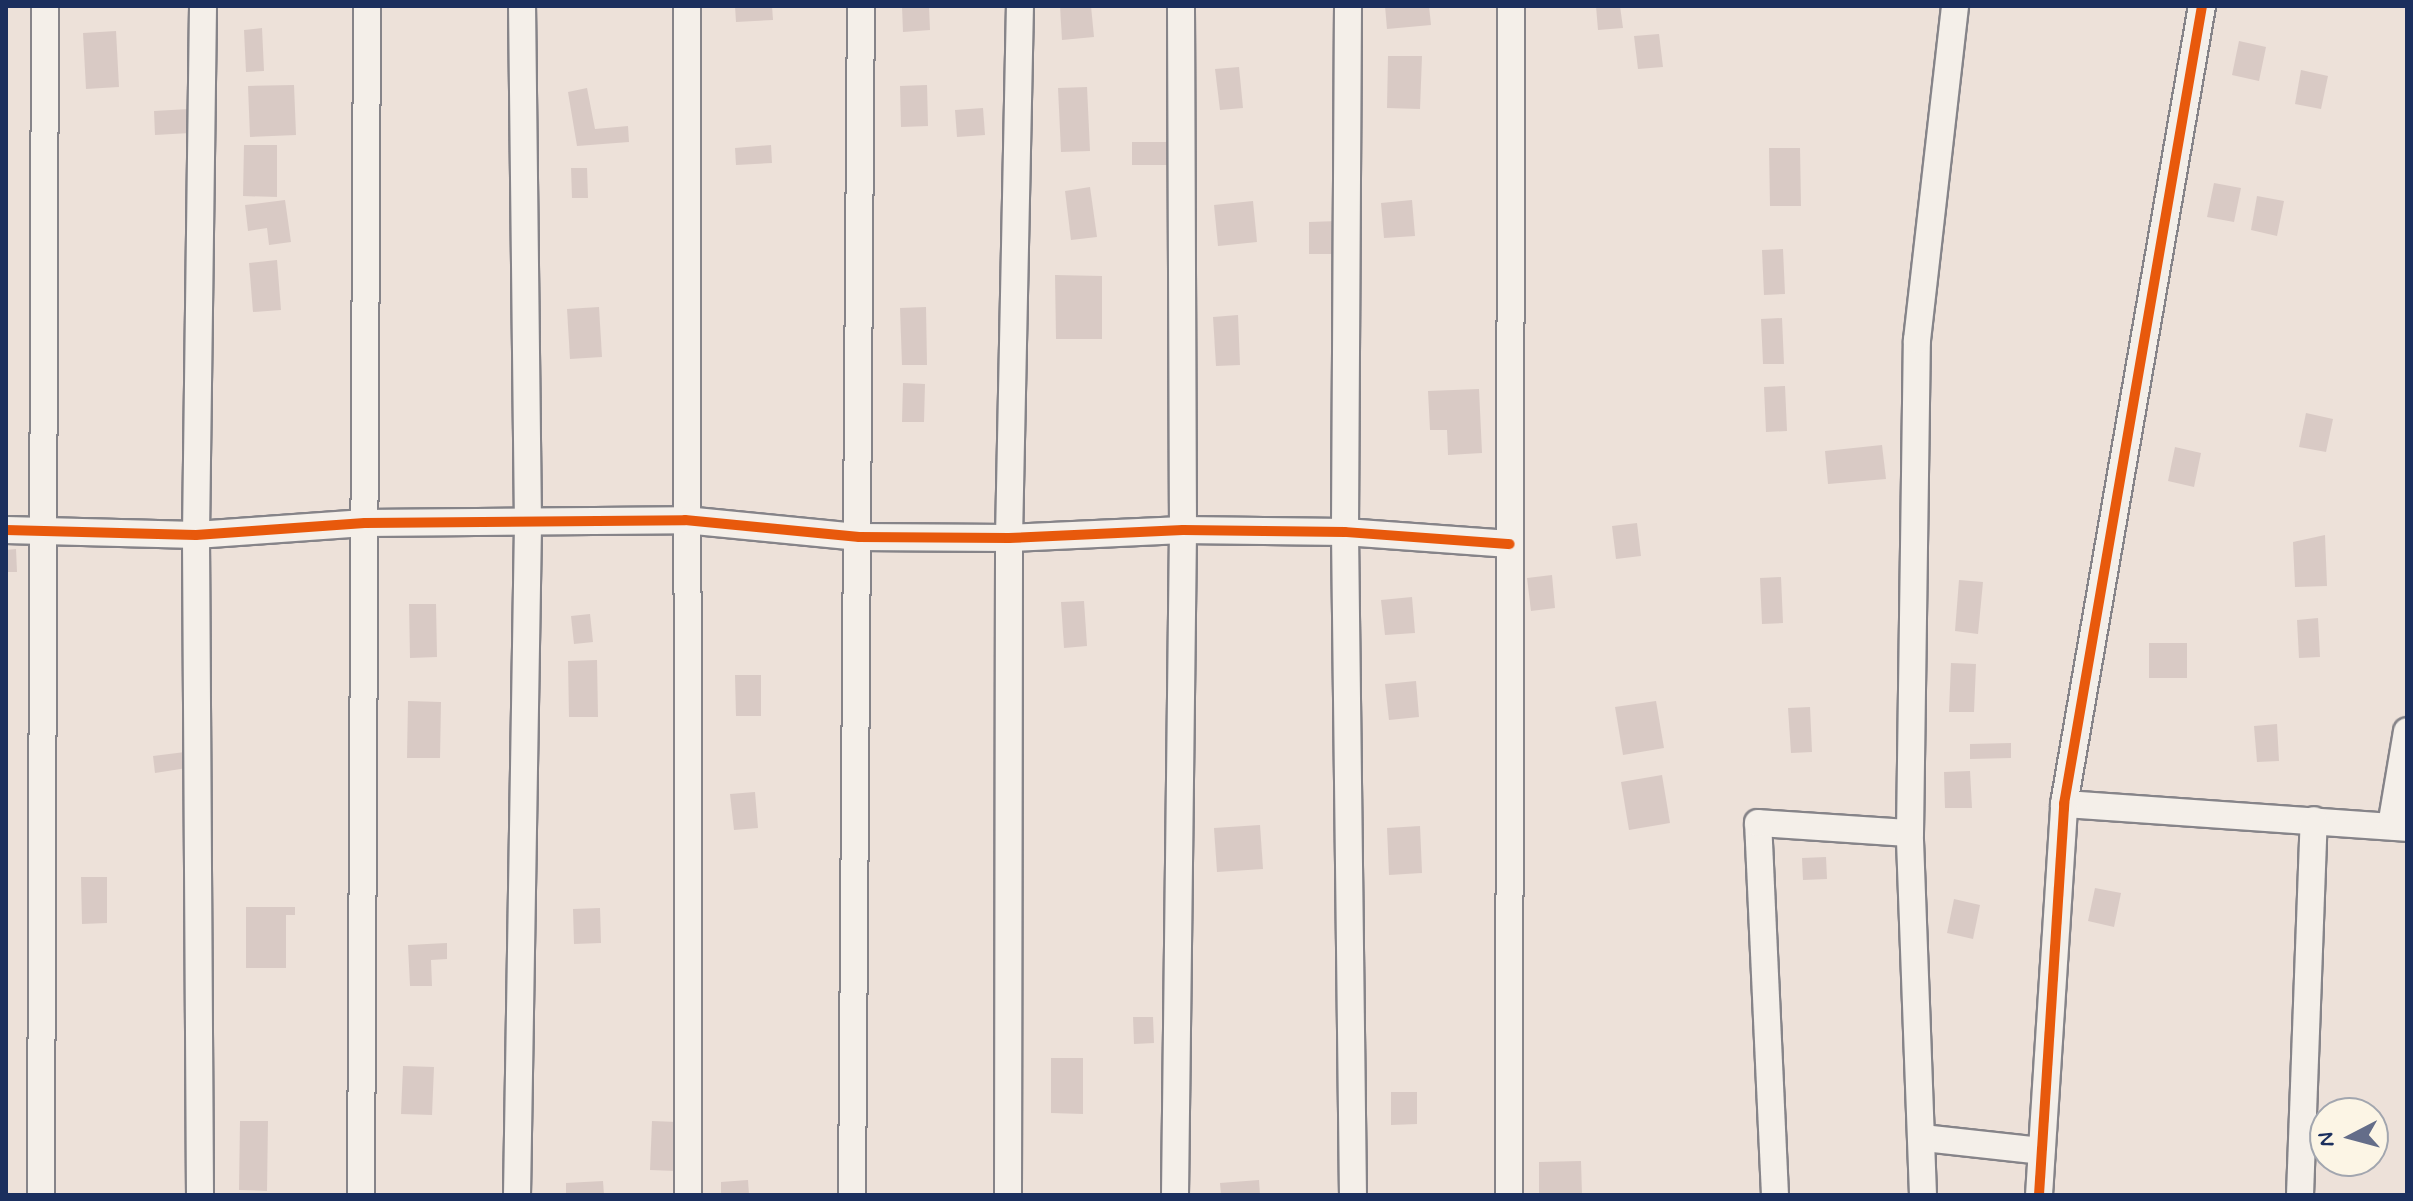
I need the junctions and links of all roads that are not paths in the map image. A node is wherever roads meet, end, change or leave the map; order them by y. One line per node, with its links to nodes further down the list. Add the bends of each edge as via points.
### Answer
1 (45, 6): 18 (street)
2 (203, 6): 20 (street)
3 (367, 6): 14 (street)
4 (522, 6): 15 (street)
5 (687, 6): 13 (street)
6 (861, 6): 21 (street)
7 (1020, 6): 22 (street)
8 (1181, 6): 17 (street)
9 (1348, 6): 19 (street)
10 (1511, 6): 23 (street)
11 (1955, 6): 28 (street, via 1917,340)
12 (2202, 6): 25 (street)
13 (685, 520): 15 (street); 21 (street); 35 (street)
14 (365, 523): 15 (street); 20 (street); 33 (street)
15 (528, 525): 34 (street)
16 (6, 530): 18 (street)
17 (1183, 530): 19 (street); 22 (street); 38 (street)
18 (43, 531): 20 (street); 31 (street)
19 (1345, 532): 23 (street); 39 (street)
20 (196, 535): 32 (street)
21 (859, 537): 22 (street); 36 (street)
22 (1009, 538): 37 (street)
23 (1510, 544): 40 (street)
24 (2407, 731): 27 (street)
25 (2064, 804): 26 (street); 30 (street)
26 (2314, 820): 27 (street); 44 (street)
27 (2399, 827)
28 (1910, 833): 29 (street); 41 (street, via 1758,823)
29 (1924, 1138): 30 (street); 42 (street)
30 (2041, 1151): 43 (street)
31 (41, 1195)
32 (200, 1195)
33 (361, 1195)
34 (517, 1195)
35 (688, 1195)
36 (852, 1195)
37 (1008, 1195)
38 (1175, 1195)
39 (1353, 1195)
40 (1509, 1195)
41 (1775, 1195)
42 (1923, 1195)
43 (2039, 1195)
44 (2300, 1195)

